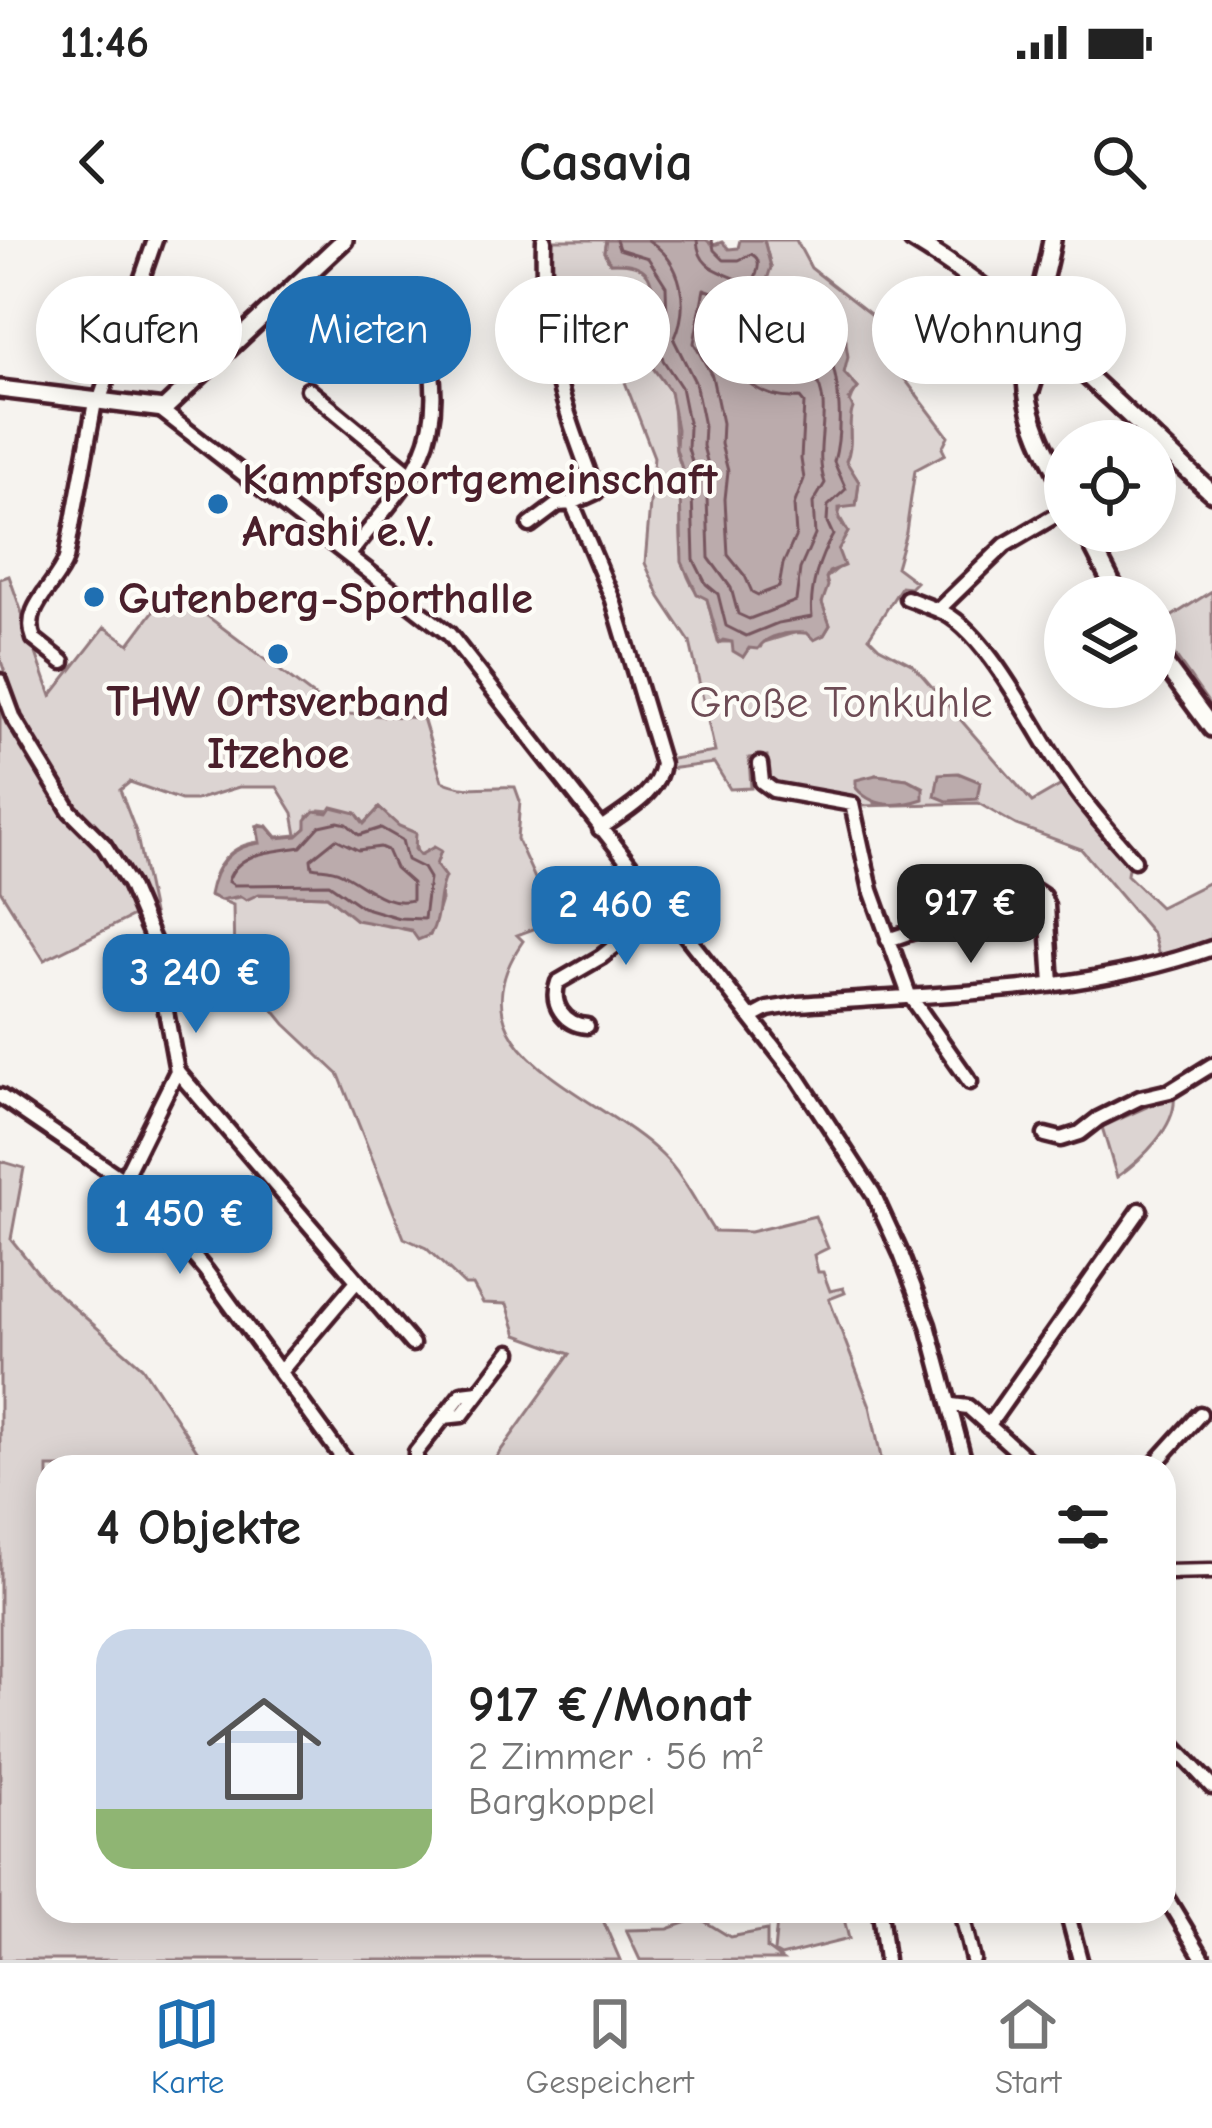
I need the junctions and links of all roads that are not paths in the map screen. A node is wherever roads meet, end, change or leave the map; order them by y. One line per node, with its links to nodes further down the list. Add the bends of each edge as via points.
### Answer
1 (154, 240): 16 (street)
2 (344, 240): 17 (main road)
3 (544, 240): 21 (street, via 553,370 596,492)
4 (913, 240): 6 (main road)
5 (1046, 242): 7 (main road)
6 (967, 276)
7 (1041, 276)
8 (432, 384): 19 (street, via 429,444)
9 (1025, 384): 15 (street)
10 (1029, 384): 15 (main road)
11 (1032, 384): 15 (street)
12 (1094, 384): 20 (main road)
13 (0, 389): 16 (main road)
14 (308, 389): 19 (street)
15 (1028, 394): 18 (main road)
16 (97, 402): 17 (main road); 27 (street, via 64,567 31,622 34,639)
17 (161, 410): 24 (street)
18 (1044, 436)
19 (411, 474): 24 (street)
20 (1212, 493)
21 (572, 503): 23 (street); 32 (street, via 614,600 662,764 648,793)
22 (1044, 522): 26 (street, via 1005,545)
23 (530, 525)
24 (349, 555): 32 (street, via 449,634)
25 (907, 598): 26 (street)
26 (938, 610): 33 (street, via 982,649 1072,785)
27 (63, 662)
28 (1176, 679): 30 (main road)
29 (0, 681): 42 (street, via 31,748 70,811 104,845 147,923)
30 (1212, 728)
31 (760, 764): 35 (street, via 762,782 773,790 852,804)
32 (600, 829): 34 (street)
33 (1134, 860)
34 (663, 908): 39 (street); 40 (street, via 558,982 558,1008)
35 (889, 940): 37 (street, via 1034,890 1047,906); 38 (street)
36 (1212, 949): 37 (street, via 1135,972)
37 (1052, 984): 38 (street)
38 (909, 995): 39 (street, via 787,1006); 43 (street)
39 (751, 1018): 52 (street, via 873,1193)
40 (587, 1026)
41 (1212, 1065): 45 (street, via 1081,1133)
42 (177, 1071): 46 (street); 48 (street)
43 (970, 1082)
44 (0, 1096): 46 (street)
45 (1045, 1135)
46 (123, 1180): 51 (street, via 193,1255)
47 (1140, 1210): 54 (street)
48 (357, 1282): 49 (street); 51 (street)
49 (412, 1345)
50 (510, 1352): 56 (street, via 462,1415 444,1418)
51 (280, 1372): 55 (street)
52 (952, 1405): 54 (street, via 968,1407); 57 (street)
53 (1200, 1414): 59 (street)
54 (988, 1426): 58 (street)
55 (340, 1455)
56 (416, 1455)
57 (963, 1455)
58 (1021, 1455)
59 (1163, 1455)
60 (1212, 1571): 61 (street)
61 (1176, 1572)
62 (1176, 1749): 63 (street)
63 (1212, 1787)
64 (1176, 1914): 71 (street)
65 (881, 1923): 68 (street)
66 (965, 1923): 69 (street)
67 (1070, 1923): 70 (street)
68 (886, 1960)
69 (973, 1960)
70 (1080, 1960)
71 (1204, 1960)

